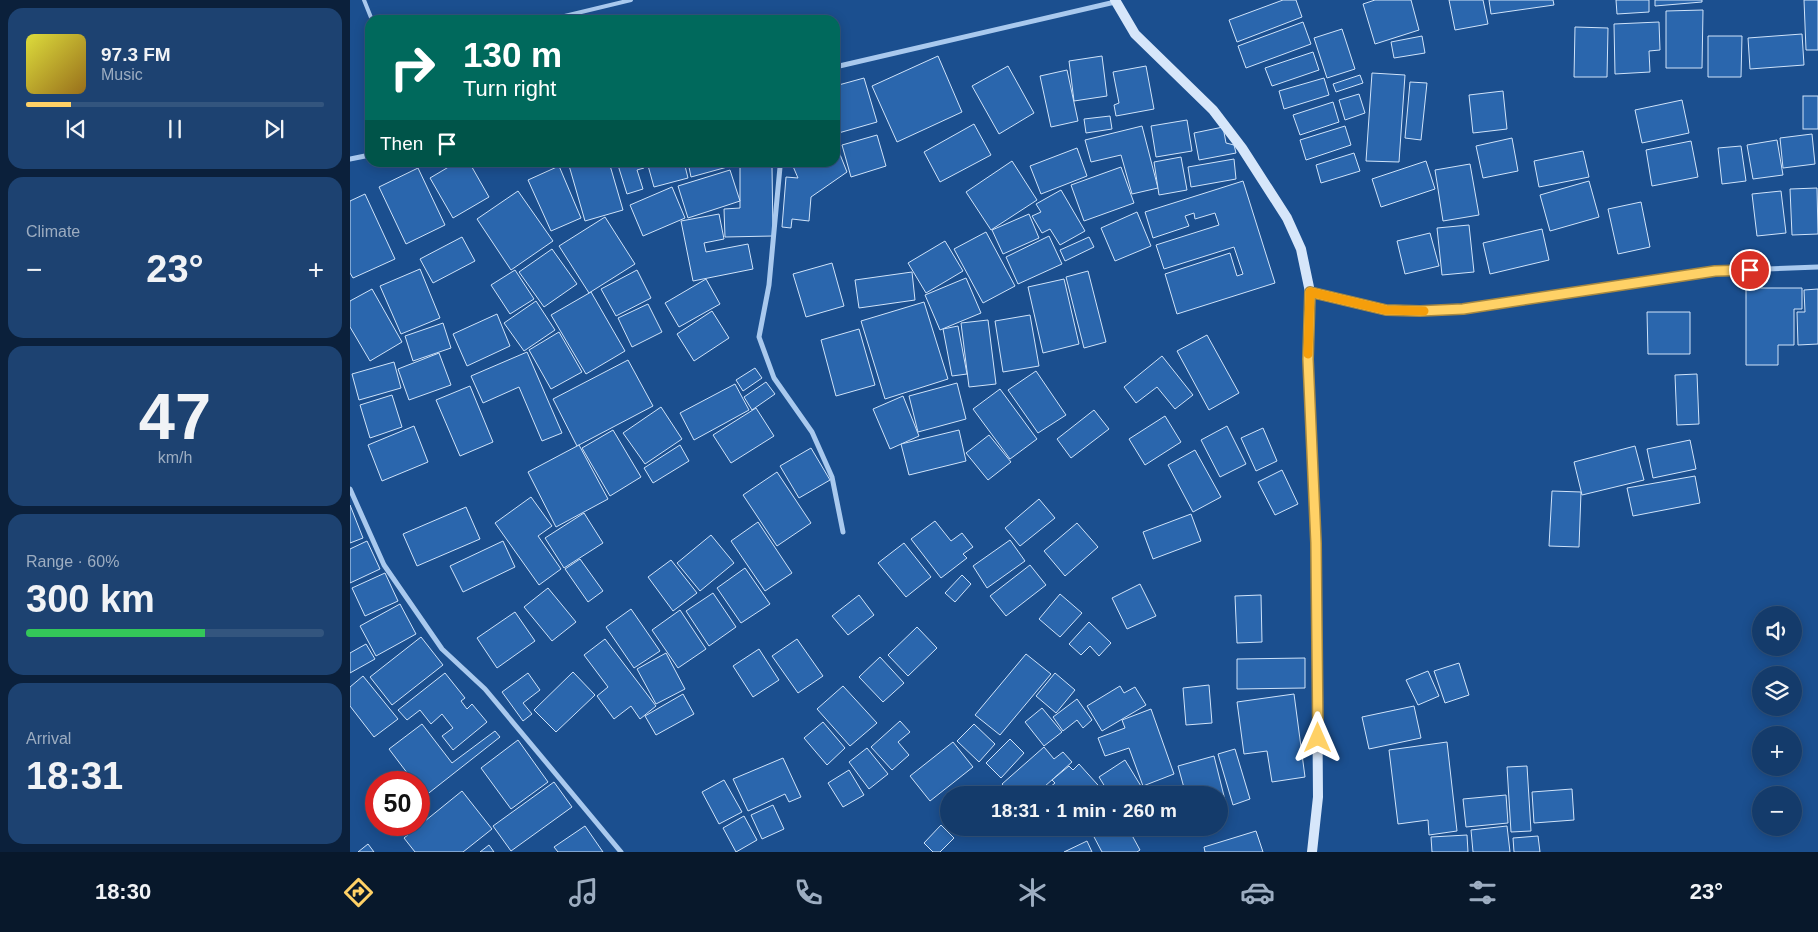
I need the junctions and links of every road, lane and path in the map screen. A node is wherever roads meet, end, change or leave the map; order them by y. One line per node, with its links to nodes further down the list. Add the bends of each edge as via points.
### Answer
1 (364, 0): 4 (lane)
2 (631, 0): 5 (lane)
3 (1115, 1): 6 (street); 11 (main road, via 1135,34 1213,110 1242,148 1287,218 1301,249)
4 (370, 15)
5 (569, 15)
6 (840, 66)
7 (365, 156): 8 (street)
8 (350, 159)
9 (780, 167): 13 (street, via 769,285 759,337 774,378 812,432 832,476)
10 (1818, 267): 11 (street, via 1715,271 1454,310 1386,310)
11 (1310, 292): 15 (main road, via 1308,359 1316,543 1318,787)
12 (350, 489): 14 (street, via 384,565 442,649 485,689)
13 (843, 532)
14 (621, 852)
15 (1312, 852)

